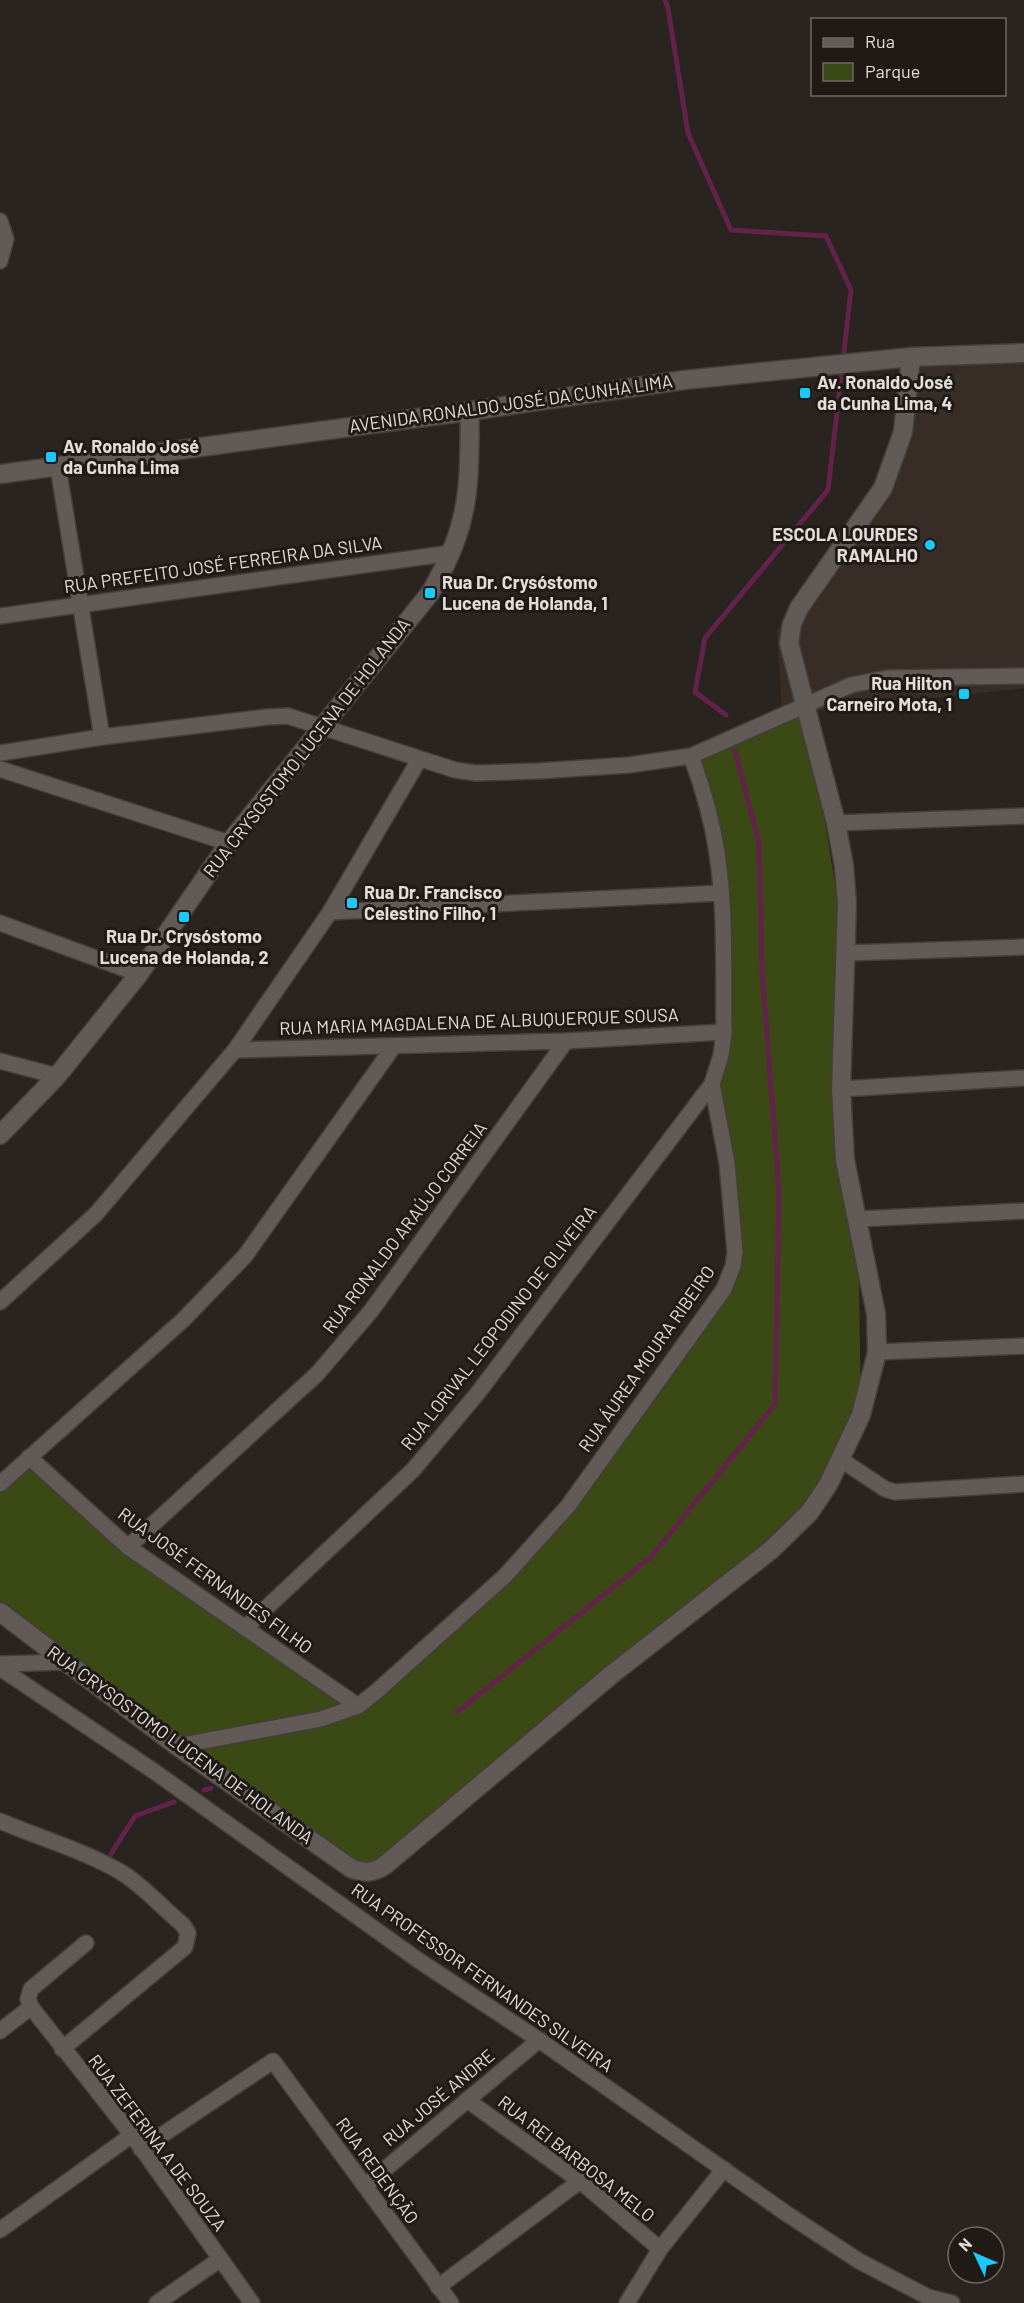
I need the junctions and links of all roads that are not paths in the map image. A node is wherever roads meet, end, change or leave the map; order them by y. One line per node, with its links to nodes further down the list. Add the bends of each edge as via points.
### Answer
1 (0, 221): 2 (street, via 6,239)
2 (0, 261)
3 (1024, 353): 4 (street, AVENIDA RONALDO JOSÉ DA CUNHA LIMA)
4 (911, 357): 5 (street, AVENIDA RONALDO JOSÉ DA CUNHA LIMA, via 673,382); 12 (street, via 903,432 883,488 799,608 792,624 789,643)
5 (470, 411): 6 (street, AVENIDA RONALDO JOSÉ DA CUNHA LIMA); 8 (street, RUA CRYSOSTOMO LUCENA DE HOLANDA, via 463,518)
6 (58, 467): 7 (street, AVENIDA RONALDO JOSÉ DA CUNHA LIMA); 9 (street)
7 (0, 474)
8 (451, 553): 9 (street, RUA PREFEITO JOSÉ FERREIRA DA SILVA); 13 (street, RUA CRYSOSTOMO LUCENA DE HOLANDA, via 431,591)
9 (81, 605): 10 (street, RUA PREFEITO JOSÉ FERREIRA DA SILVA); 14 (street)
10 (0, 616)
11 (1024, 676): 12 (street, via 886,678 851,685)
12 (806, 704): 16 (street); 20 (street)
13 (322, 726): 14 (street, via 288,716 267,717); 17 (street); 21 (street, RUA CRYSOSTOMO LUCENA DE HOLANDA)
14 (102, 737): 15 (street)
15 (0, 753)
16 (691, 756): 17 (street, via 629,765 496,773 455,770); 22 (street, RUA ÁUREA MOURA RIBEIRO, via 711,817)
17 (419, 760): 23 (street)
18 (0, 769): 21 (street)
19 (1024, 816): 20 (street)
20 (836, 823): 26 (street, via 847,903)
21 (229, 843): 27 (street, RUA CRYSOSTOMO LUCENA DE HOLANDA)
22 (721, 893): 23 (street); 28 (street, RUA ÁUREA MOURA RIBEIRO)
23 (330, 912): 31 (street)
24 (0, 923): 27 (street)
25 (1024, 947): 26 (street)
26 (846, 953): 36 (street)
27 (139, 974): 33 (street, RUA CRYSOSTOMO LUCENA DE HOLANDA)
28 (724, 1032): 29 (street, RUA MARIA MAGDALENA DE ALBUQUERQUE SOUSA); 35 (street, RUA ÁUREA MOURA RIBEIRO)
29 (566, 1041): 30 (street, RUA MARIA MAGDALENA DE ALBUQUERQUE SOUSA); 47 (street, RUA RONALDO ARAÚJO CORREIA, via 338,1351)
30 (394, 1046): 31 (street, RUA MARIA MAGDALENA DE ALBUQUERQUE SOUSA); 43 (street, via 245,1256 183,1320)
31 (235, 1050): 40 (street, via 96,1214)
32 (0, 1061): 33 (street)
33 (57, 1076): 37 (street, RUA CRYSOSTOMO LUCENA DE HOLANDA)
34 (1024, 1078): 36 (street)
35 (712, 1084): 49 (street, RUA LORIVAL LEOPODINO DE OLIVEIRA, via 477,1394 413,1470); 52 (street, RUA ÁUREA MOURA RIBEIRO, via 727,1163 735,1252 724,1289 568,1506 505,1576)
36 (841, 1089): 39 (street, via 845,1160)
37 (0, 1135)
38 (1024, 1211): 39 (street)
39 (858, 1219): 42 (street, via 876,1314)
40 (0, 1302)
41 (1024, 1346): 42 (street)
42 (877, 1352): 44 (street, via 861,1415)
43 (29, 1457): 45 (street); 47 (street, RUA JOSÉ FERNANDES FILHO)
44 (840, 1459): 46 (street, via 895,1492); 53 (street, RUA CRYSOSTOMO LUCENA DE HOLANDA, via 809,1513 771,1550 611,1675 374,1872 352,1869)
45 (0, 1484)
46 (1024, 1484)
47 (128, 1547): 49 (street, RUA JOSÉ FERNANDES FILHO)
48 (0, 1612): 50 (street, RUA CRYSOSTOMO LUCENA DE HOLANDA)
49 (244, 1628): 52 (street, RUA JOSÉ FERNANDES FILHO)
50 (65, 1662): 51 (street); 53 (street, RUA CRYSOSTOMO LUCENA DE HOLANDA)
51 (0, 1666): 58 (street, RUA PROFESSOR FERNANDES SILVEIRA, via 418,1960)
52 (358, 1706): 53 (street, RUA ÁUREA MOURA RIBEIRO, via 321,1719)
53 (177, 1746)
54 (0, 1821): 59 (street, via 89,1854 122,1872 188,1933 185,1947)
55 (86, 1943): 56 (street, via 31,1989)
56 (31, 2007): 57 (street); 59 (street, RUA ZEFERINA A DE SOUZA)
57 (0, 2031)
58 (539, 2040): 60 (street, RUA JOSÉ ANDRE); 63 (street, RUA PROFESSOR FERNANDES SILVEIRA)
59 (62, 2049): 61 (street, RUA ZEFERINA A DE SOUZA)
60 (467, 2100): 64 (street, RUA REI BARBOSA MELO); 65 (street, RUA JOSÉ ANDRE)
61 (132, 2135): 62 (street, RUA ZEFERINA A DE SOUZA); 66 (street)
62 (141, 2149): 65 (street, RUA REDENÇÃO, via 273,2061); 68 (street, RUA ZEFERINA A DE SOUZA)
63 (724, 2169): 67 (street); 74 (street, RUA PROFESSOR FERNANDES SILVEIRA, via 859,2261 928,2297)
64 (580, 2181): 67 (street, RUA REI BARBOSA MELO); 69 (street)
65 (365, 2186): 69 (street, RUA REDENÇÃO)
66 (0, 2230)
67 (660, 2249): 73 (street)
68 (219, 2260): 70 (street); 71 (street, RUA ZEFERINA A DE SOUZA)
69 (438, 2287): 72 (street, RUA REDENÇÃO)
70 (157, 2303)
71 (252, 2303)
72 (451, 2303)
73 (627, 2303)
74 (952, 2303)

